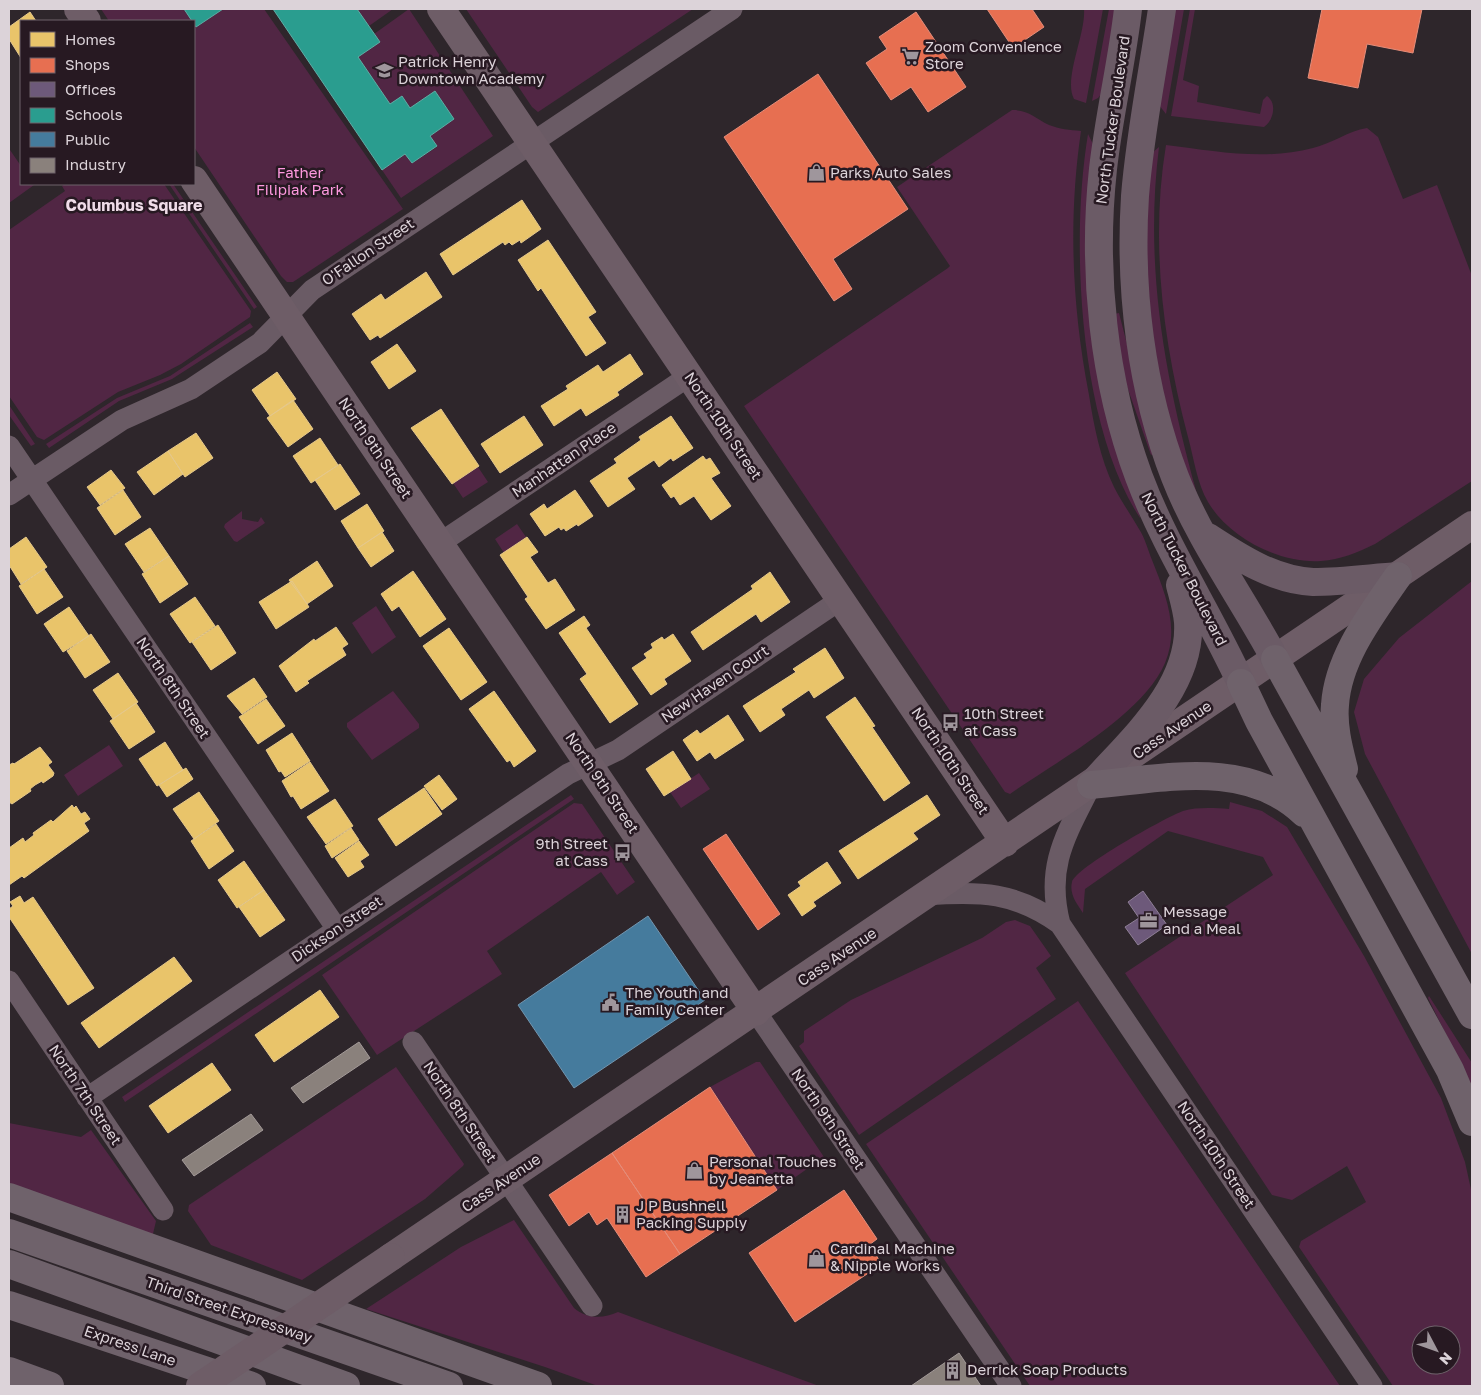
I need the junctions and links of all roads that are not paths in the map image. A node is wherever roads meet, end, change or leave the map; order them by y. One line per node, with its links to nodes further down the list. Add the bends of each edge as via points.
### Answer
1 (78, 9): 6 (street)
2 (441, 9): 7 (street, North 10th Street)
3 (732, 9): 7 (street, O'Fallon Street)
4 (1128, 9): 17 (main road, North Tucker Boulevard, via 1103,168 1099,248 1103,319 1124,432)
5 (1162, 9): 15 (main road, via 1136,195 1134,256 1137,311 1145,371 1163,441 1176,478)
6 (86, 20)
7 (531, 143): 9 (street, O'Fallon Street, via 312,290); 10 (street, North 10th Street)
8 (195, 181): 9 (street, North 9th Street)
9 (286, 316): 12 (street, O'Fallon Street, via 260,343 192,389 122,420); 16 (street, North 9th Street)
10 (689, 376): 16 (street, Manhattan Place); 19 (street, North 10th Street)
11 (9, 446): 12 (street, North 8th Street)
12 (31, 480): 13 (street, O'Fallon Street); 29 (street, North 8th Street)
13 (9, 495)
14 (1472, 526): 18 (street, Cass Avenue)
15 (1204, 535): 18 (main road, via 1247,562 1289,578 1313,582); 20 (main road)
16 (440, 543): 22 (street, North 9th Street)
17 (1170, 547): 21 (main road, North Tucker Boulevard); 23 (main road, via 1188,622 1181,667 1145,724)
18 (1398, 576): 20 (street, Cass Avenue); 24 (highway, via 1352,649 1338,688 1336,726)
19 (840, 600): 22 (street, New Haven Court, via 618,750); 26 (street, North 10th Street)
20 (1275, 660): 21 (street, Cass Avenue); 24 (highway)
21 (1241, 683): 23 (street, Cass Avenue); 25 (highway)
22 (589, 765): 29 (street, Dickson Street, via 568,774); 31 (street, North 9th Street)
23 (1091, 785): 25 (highway, via 1194,776 1230,777 1263,785 1279,793); 26 (street, Cass Avenue); 28 (street, North 10th Street, via 1066,834 1057,862 1054,894)
24 (1352, 800): 32 (highway)
25 (1314, 824): 35 (highway, via 1450,1070)
26 (1005, 843): 27 (street, Cass Avenue)
27 (927, 895): 28 (street, North 10th Street, via 994,893 1035,907); 31 (street, Cass Avenue)
28 (1060, 924): 51 (street, North 10th Street)
29 (337, 929): 34 (street, Dickson Street)
30 (9, 981): 34 (street, North 7th Street)
31 (756, 1012): 36 (street, Cass Avenue); 50 (street, North 9th Street)
32 (1472, 1015)
33 (413, 1042): 36 (street, North 8th Street)
34 (87, 1098): 38 (street, North 7th Street)
35 (1472, 1122)
36 (506, 1180): 42 (street, North 8th Street); 45 (street, Cass Avenue, bridge)
37 (9, 1197): 49 (highway)
38 (162, 1210)
39 (9, 1233): 48 (highway, Third Street Expressway)
40 (9, 1264): 47 (highway)
41 (9, 1305): 46 (highway, Express Lane)
42 (592, 1306)
43 (9, 1371): 44 (highway)
44 (50, 1386)
45 (200, 1386)
46 (252, 1386)
47 (346, 1386)
48 (449, 1386)
49 (538, 1386)
50 (1011, 1386)
51 (1372, 1386)

